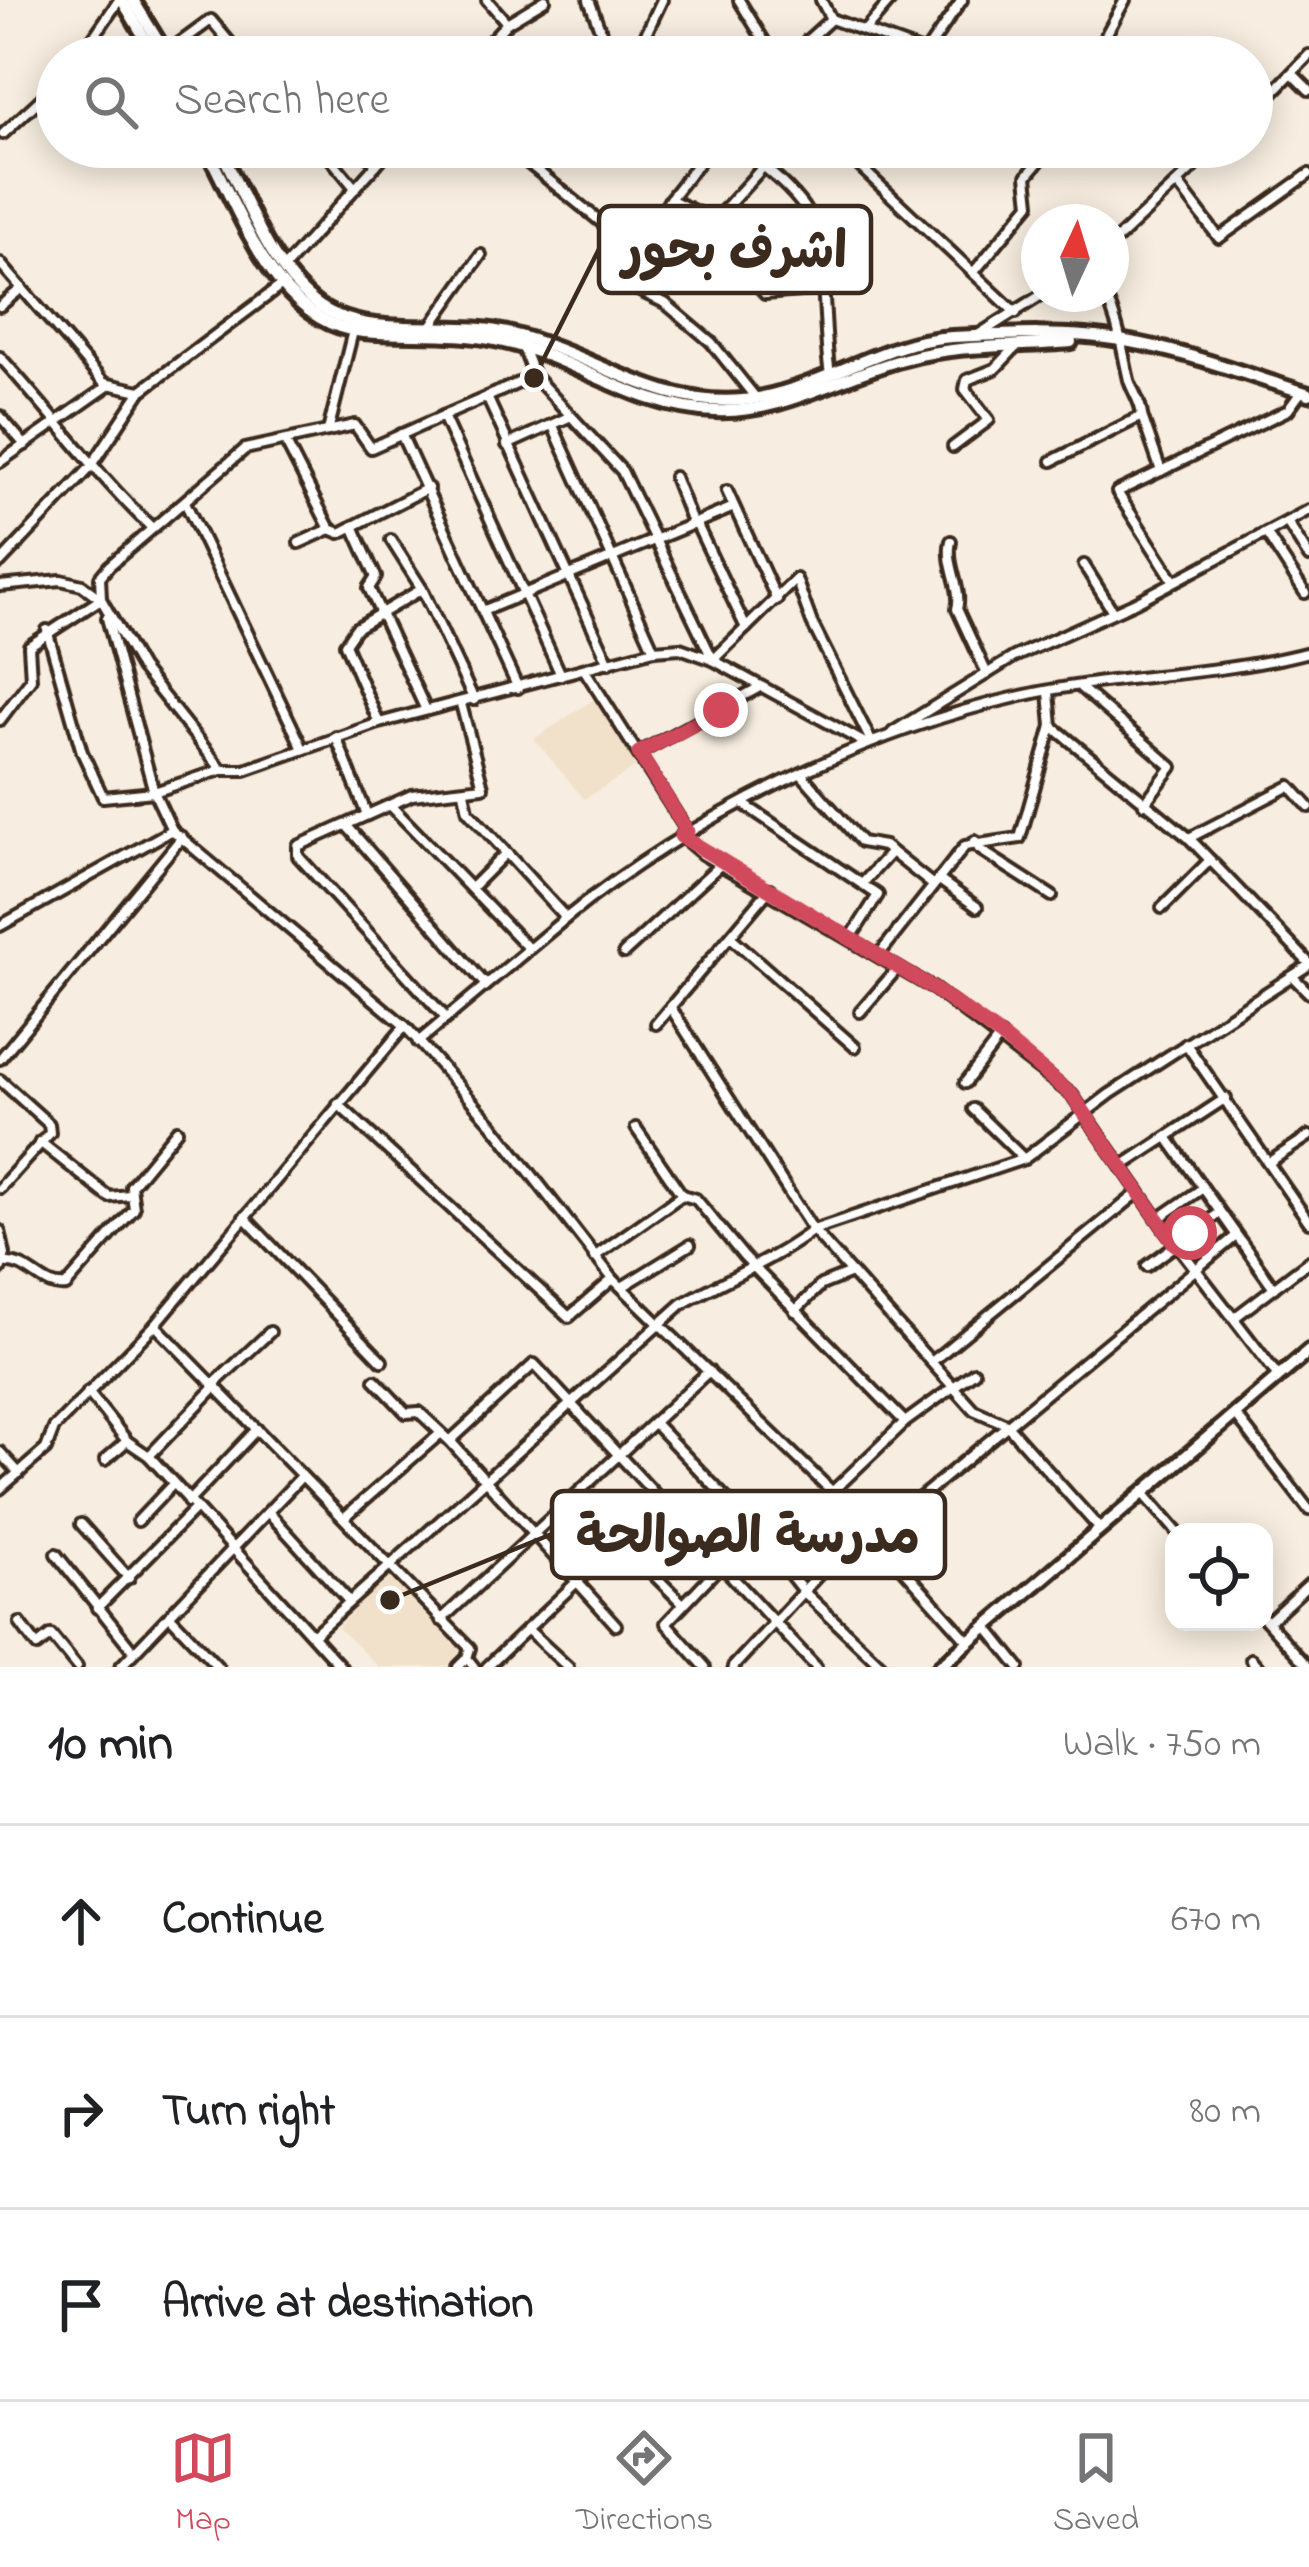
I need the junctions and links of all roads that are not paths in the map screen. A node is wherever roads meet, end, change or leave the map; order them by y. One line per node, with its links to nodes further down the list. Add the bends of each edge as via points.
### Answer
1 (120, 0): 15 (street); 16 (main road)
2 (133, 0): 17 (main road)
3 (487, 0): 13 (street)
4 (545, 0): 13 (street)
5 (589, 0): 21 (street)
6 (662, 0): 22 (street)
7 (739, 0): 23 (street)
8 (821, 0): 12 (street)
9 (891, 0): 14 (street)
10 (962, 0): 26 (street)
11 (1125, 0): 27 (street)
12 (831, 19): 14 (street); 24 (street)
13 (507, 23): 20 (street)
14 (865, 30): 25 (street)
15 (95, 36)
16 (148, 36)
17 (152, 36)
18 (190, 36): 19 (street, via 211,20)
19 (224, 36)
20 (495, 36)
21 (603, 36)
22 (648, 36)
23 (761, 36)
24 (812, 36)
25 (882, 36)
26 (937, 36)
27 (1105, 36)
28 (1309, 55): 29 (street)
29 (1292, 73): 30 (street); 31 (street)
30 (1309, 90)
31 (1273, 92)
32 (36, 103): 33 (street)
33 (3, 134)
34 (217, 168): 56 (main road)
35 (230, 168): 53 (main road)
36 (338, 168): 47 (street)
37 (372, 168): 47 (street)
38 (533, 168): 50 (street)
39 (694, 168): 48 (street)
40 (762, 168): 48 (street, via 713,221)
41 (764, 168): 58 (street, via 810,220)
42 (862, 168): 55 (street)
43 (1034, 168): 55 (street, via 1030,204)
44 (1193, 168): 46 (street)
45 (1309, 174): 46 (street, via 1219,238)
46 (1178, 184): 49 (street)
47 (355, 188): 53 (street)
48 (670, 199): 50 (street)
49 (1129, 229)
50 (637, 254): 77 (street, via 627,285 665,303 711,342)
51 (482, 255): 63 (street)
52 (0, 263): 57 (street)
53 (284, 268): 63 (main road, via 327,311)
54 (747, 269): 58 (street, via 765,294)
55 (974, 272): 62 (street)
56 (283, 284): 64 (main road, via 313,317); 74 (street)
57 (22, 288): 59 (street); 73 (street)
58 (824, 289): 71 (street)
59 (0, 306)
60 (1021, 310): 62 (street)
61 (1112, 312): 67 (street)
62 (1016, 314): 65 (street)
63 (431, 326): 77 (main road, via 528,338 670,396)
64 (353, 331): 68 (main road); 84 (street)
65 (976, 336): 66 (main road); 71 (main road, via 925,341)
66 (1099, 338): 67 (main road); 69 (main road)
67 (1124, 340): 75 (main road); 81 (street)
68 (522, 345): 69 (main road, via 650,401 717,412 765,407 951,348); 72 (street)
69 (1018, 345): 89 (street, via 995,369 967,380 989,420)
70 (0, 357): 82 (street)
71 (830, 375): 77 (main road)
72 (534, 376): 76 (street); 80 (street)
73 (108, 386): 74 (street); 82 (street)
74 (141, 391): 92 (street)
75 (1305, 393): 93 (street, via 1288,410)
76 (487, 398): 79 (street); 87 (street)
77 (756, 398)
78 (0, 416): 88 (street)
79 (442, 416): 85 (street); 119 (street)
80 (571, 416): 83 (street); 107 (street, via 622,471)
81 (1142, 416): 90 (street); 93 (street)
82 (56, 420): 88 (street); 92 (street)
83 (553, 425): 87 (street); 111 (street)
84 (328, 431): 85 (street, via 356,425 370,448); 86 (street)
85 (401, 434): 95 (street)
86 (285, 441): 97 (street, via 244,449); 104 (street)
87 (506, 445): 114 (street)
88 (26, 446): 91 (street)
89 (953, 447)
90 (1052, 461)
91 (0, 463)
92 (90, 468): 103 (street); 112 (street)
93 (1161, 471): 115 (street, via 1117,491)
94 (674, 477): 101 (street)
95 (428, 488): 102 (street); 122 (street)
96 (727, 491): 98 (street)
97 (185, 502): 103 (street); 147 (street)
98 (734, 507): 101 (street); 121 (street)
99 (1309, 510): 100 (street)
100 (1287, 522): 105 (street); 110 (street)
101 (694, 524): 107 (street); 125 (street)
102 (353, 526): 104 (street); 124 (street, via 376,577 369,588)
103 (152, 528): 120 (street, via 100,578)
104 (330, 529): 109 (street)
105 (1266, 533): 115 (street); 118 (street)
106 (391, 540): 117 (street)
107 (657, 541): 111 (street); 129 (street)
108 (951, 541): 132 (street, via 957,608)
109 (299, 543)
110 (1309, 557)
111 (613, 558): 114 (street); 127 (street)
112 (0, 563)
113 (1084, 565): 123 (street)
114 (570, 577): 119 (street); 130 (street)
115 (1174, 581): 123 (street)
116 (0, 586): 120 (street, via 61,580)
117 (422, 589): 124 (street); 138 (street)
118 (1305, 592)
119 (526, 594): 122 (street); 133 (street)
120 (100, 599): 126 (street); 149 (street, via 141,668); 151 (street)
121 (777, 600): 125 (street); 146 (street, via 796,579)
122 (484, 610): 135 (street)
123 (1112, 610): 132 (street)
124 (381, 612): 140 (street); 142 (street, via 345,644)
125 (746, 628): 129 (street)
126 (47, 630): 141 (street, via 29,646 31,679); 151 (street, via 103,797)
127 (654, 650): 129 (street, via 680,648); 130 (street)
128 (1309, 652): 134 (street, via 1243,669)
129 (713, 660): 136 (street)
130 (609, 663): 131 (street)
131 (584, 669): 133 (street); 148 (street)
132 (987, 674): 144 (street)
133 (561, 675): 135 (street)
134 (1080, 687): 137 (street); 153 (street, via 1172,767)
135 (518, 688): 138 (street)
136 (758, 688): 146 (street); 148 (street)
137 (1049, 692): 143 (street); 144 (street)
138 (475, 700): 139 (street)
139 (461, 704): 140 (street); 152 (street, via 483,787)
140 (426, 710): 142 (street)
141 (0, 720)
142 (380, 723): 145 (street)
143 (1052, 726): 153 (street); 163 (street, via 1020,838)
144 (891, 734): 146 (street)
145 (336, 737): 147 (street); 157 (street)
146 (868, 742): 150 (street)
147 (302, 749): 149 (street)
148 (639, 753): 160 (street)
149 (222, 770): 151 (street)
150 (803, 776): 154 (street); 164 (street, via 861,842)
151 (154, 792): 159 (street)
152 (464, 792): 155 (street, via 412,795); 165 (street, via 468,811)
153 (1144, 804): 162 (street)
154 (745, 805): 160 (street); 169 (street)
155 (391, 806): 157 (street); 170 (street)
156 (1309, 807): 162 (street, via 1290,786)
157 (367, 814): 158 (street)
158 (346, 826): 185 (street); 189 (street, via 309,838 298,856)
159 (172, 830): 161 (street); 176 (street)
160 (684, 834): 167 (street); 175 (street, via 634,862)
161 (182, 837): 191 (street); 196 (street)
162 (1189, 838): 166 (street)
163 (975, 841): 168 (street); 172 (street)
164 (891, 852): 168 (street); 169 (street)
165 (506, 853): 170 (street); 175 (street)
166 (1210, 860): 174 (street); 182 (street)
167 (721, 864): 171 (street); 180 (street)
168 (935, 882): 173 (street); 181 (street)
169 (863, 883): 178 (street, via 878,899)
170 (471, 888): 179 (street)
171 (770, 889): 177 (street); 178 (street)
172 (1052, 896)
173 (977, 907)
174 (1162, 908)
175 (566, 918): 179 (street)
176 (0, 925)
177 (733, 939): 187 (street); 195 (street)
178 (850, 939): 181 (street)
179 (528, 948): 185 (street)
180 (624, 953)
181 (878, 956): 183 (street)
182 (1309, 964): 184 (street)
183 (897, 969): 188 (street); 192 (street)
184 (1293, 977): 186 (street); 194 (street)
185 (485, 984): 189 (street)
186 (1309, 993)
187 (671, 1008): 190 (street); 220 (street)
188 (860, 1012)
189 (446, 1017): 193 (street)
190 (656, 1024)
191 (405, 1026): 193 (street); 200 (street)
192 (1001, 1036): 198 (street); 202 (street, via 1072,1095)
193 (418, 1042): 225 (street)
194 (1186, 1044): 199 (street); 202 (street)
195 (855, 1047)
196 (0, 1060)
197 (0, 1080): 207 (street, via 49,1124)
198 (965, 1083)
199 (1226, 1098): 206 (street); 209 (street)
200 (338, 1104): 217 (street); 232 (street, via 568,1316)
201 (973, 1109): 208 (street)
202 (1085, 1117): 208 (street); 210 (street)
203 (636, 1128): 215 (street)
204 (177, 1130): 214 (street)
205 (1309, 1136): 209 (street)
206 (1167, 1137): 210 (street); 212 (street)
207 (40, 1142): 211 (street); 214 (street, via 109,1197)
208 (1024, 1160): 220 (street)
209 (1271, 1162): 219 (street)
210 (1121, 1167): 213 (street)
211 (0, 1188)
212 (1200, 1190): 216 (street); 218 (street)
213 (1138, 1192): 218 (street); 241 (street)
214 (130, 1195): 228 (street, via 134,1210 65,1286 24,1265)
215 (682, 1195): 225 (street); 227 (street, via 696,1199)
216 (1218, 1214): 222 (street); 223 (street)
217 (244, 1217): 238 (street); 242 (street)
218 (1158, 1220): 223 (street)
219 (1309, 1222)
220 (813, 1229): 227 (street); 231 (street)
221 (0, 1231): 228 (street)
222 (1236, 1236): 230 (street); 234 (street)
223 (1175, 1244): 229 (street); 230 (street)
224 (690, 1245): 233 (street)
225 (594, 1257): 232 (street)
226 (1309, 1261): 234 (street)
227 (750, 1264): 235 (street); 237 (street)
228 (1, 1266)
229 (1147, 1266)
230 (1194, 1268): 236 (street); 253 (street)
231 (851, 1273): 235 (street, via 821,1285); 241 (street)
232 (613, 1279): 233 (street)
233 (622, 1287): 237 (street)
234 (1274, 1288): 236 (street)
235 (795, 1311): 252 (street)
236 (1234, 1318): 245 (street)
237 (658, 1320): 243 (street); 250 (street)
238 (155, 1325): 248 (street); 249 (street)
239 (270, 1332): 248 (street)
240 (1309, 1351): 245 (main road)
241 (934, 1359): 247 (street)
242 (382, 1361)
243 (709, 1371): 254 (street); 268 (street)
244 (974, 1372): 247 (street)
245 (1278, 1376): 251 (main road)
246 (375, 1380): 256 (street, via 406,1413 419,1412)
247 (950, 1384): 252 (street); 253 (street, via 974,1410)
248 (215, 1385): 255 (street); 260 (street)
249 (88, 1392): 257 (street); 263 (street)
250 (571, 1405): 258 (street, via 533,1364); 261 (street); 266 (street)
251 (1235, 1414): 269 (main road); 273 (street)
252 (904, 1422): 268 (street)
253 (1006, 1424): 270 (street); 280 (street)
254 (656, 1425): 261 (street); 290 (street)
255 (258, 1429): 264 (street); 272 (street)
256 (441, 1433): 258 (street); 275 (street)
257 (127, 1441): 260 (street); 262 (street)
258 (450, 1441): 266 (street)
259 (0, 1451): 263 (street)
260 (149, 1456): 265 (street)
261 (620, 1457): 271 (street); 281 (street)
262 (105, 1460)
263 (20, 1473): 267 (street)
264 (302, 1476): 274 (street); 275 (street)
265 (173, 1484): 272 (street); 276 (street)
266 (486, 1484): 281 (street); 285 (street)
267 (0, 1489)
268 (832, 1492): 279 (street)
269 (1145, 1495): 277 (street); 280 (main road)
270 (921, 1497)
271 (662, 1502): 282 (street); 286 (street)
272 (191, 1506): 283 (street); 287 (street)
273 (1309, 1510)
274 (270, 1514): 283 (street); 291 (street)
275 (346, 1516): 285 (street)
276 (138, 1521)
277 (1170, 1523)
278 (81, 1525): 287 (street)
279 (862, 1527): 290 (street); 304 (street)
280 (1099, 1528): 300 (main road)
281 (533, 1536): 288 (street); 296 (street)
282 (622, 1543): 288 (street); 292 (street)
283 (234, 1550): 295 (street); 303 (street)
284 (56, 1554): 293 (street)
285 (391, 1564): 291 (street); 296 (street)
286 (721, 1565): 292 (street); 299 (street)
287 (129, 1578): 293 (street)
288 (578, 1582): 298 (street); 302 (street)
289 (1309, 1583): 294 (street)
290 (803, 1591): 299 (street); 319 (street)
291 (349, 1601): 303 (street)
292 (682, 1604): 316 (street, via 666,1623)
293 (97, 1608): 305 (street)
294 (1273, 1614)
295 (170, 1616): 305 (street); 311 (street)
296 (441, 1620): 306 (street, via 470,1648)
297 (20, 1623): 309 (street, via 37,1646 51,1635)
298 (616, 1624)
299 (777, 1624): 317 (street); 318 (street)
300 (987, 1627): 304 (main road); 320 (street)
301 (1273, 1628): 321 (street)
302 (527, 1630): 314 (street); 315 (street)
303 (314, 1634): 307 (street)
304 (969, 1642): 308 (main road)
305 (134, 1652): 310 (street)
306 (466, 1658): 312 (street); 313 (street)
307 (338, 1666)
308 (943, 1666)
309 (77, 1667)
310 (120, 1667)
311 (218, 1667)
312 (458, 1667)
313 (474, 1667)
314 (487, 1667)
315 (568, 1667)
316 (705, 1667)
317 (734, 1667)
318 (816, 1667)
319 (883, 1667)
320 (1019, 1667)
321 (1308, 1667)

